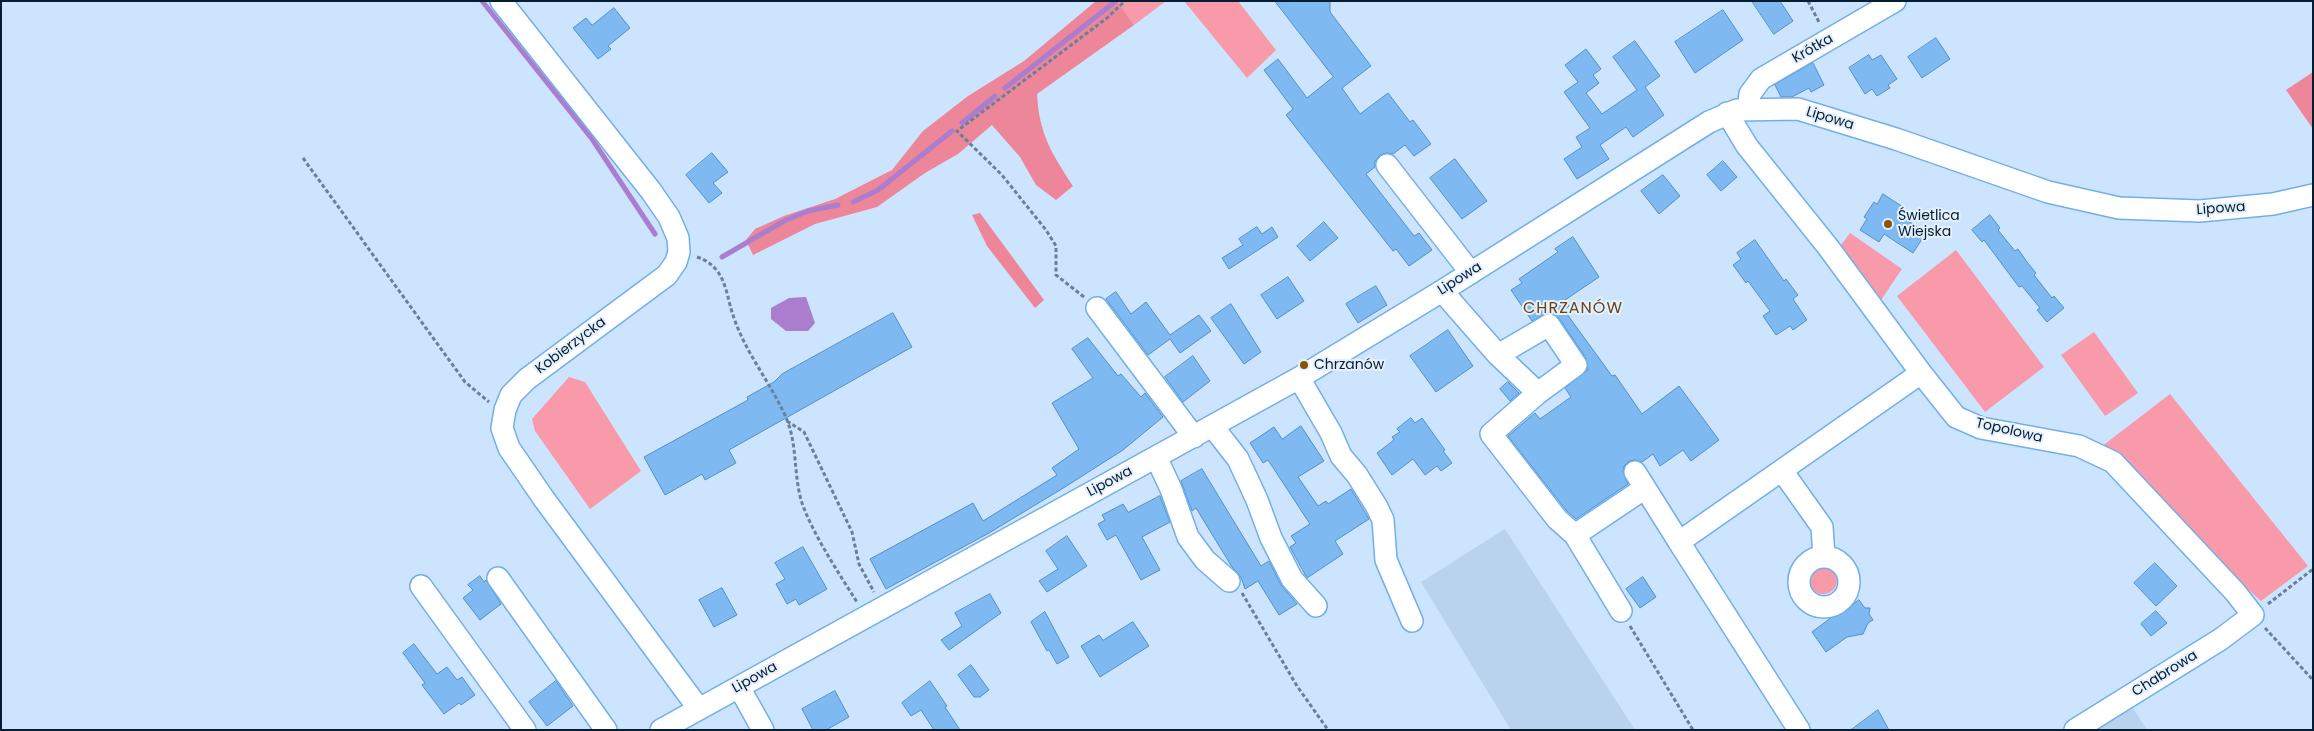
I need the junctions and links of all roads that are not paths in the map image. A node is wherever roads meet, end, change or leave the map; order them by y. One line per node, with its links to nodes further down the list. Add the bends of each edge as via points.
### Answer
1 (1895, 1): 3 (street, Krótka, via 1761,79 1750,94)
2 (505, 3): 29 (street, Kobierzycka, via 651,191 676,231 678,256 666,275 511,395 502,428 509,448 544,499)
3 (1748, 109): 4 (street, Lipowa); 6 (street, Lipowa, via 1798,109 2048,192 2119,208 2200,211 2274,204)
4 (1727, 113): 7 (street, Lipowa); 11 (street, Topolowa, via 1747,146 1828,247)
5 (1387, 165): 7 (street)
6 (2313, 195)
7 (1471, 273): 8 (street, Lipowa)
8 (1442, 291): 10 (street); 12 (street, Lipowa)
9 (1097, 308): 15 (street)
10 (1498, 355): 13 (street); 13 (street, via 1549,325 1576,365)
11 (1921, 373): 17 (street); 26 (street, Topolowa, via 1956,417 1981,428 2079,446 2113,462)
12 (1299, 378): 14 (street, Lipowa); 27 (street, via 1341,456 1377,507 1383,520 1386,560)
13 (1538, 393): 18 (street, via 1491,434 1557,519)
14 (1213, 427): 15 (street, Lipowa); 24 (street, via 1238,459 1292,579)
15 (1194, 437): 16 (street, Lipowa)
16 (1156, 457): 22 (street, via 1172,489 1188,537 1205,560); 28 (street, Lipowa)
17 (1783, 472): 19 (street); 20 (street, via 1822,526)
18 (1576, 535): 19 (street, via 1640,480); 25 (street)
19 (1679, 542): 34 (street)
20 (1824, 557)
21 (498, 578): 31 (street)
22 (1229, 581)
23 (421, 586): 30 (street)
24 (1316, 606)
25 (1621, 611)
26 (2253, 615): 35 (street, Chabrowa, via 2222,640)
27 (1412, 621)
28 (739, 687): 29 (street, Lipowa); 33 (street)
29 (699, 709): 32 (street, Lipowa)
30 (525, 730)
31 (606, 730)
32 (661, 730)
33 (764, 730)
34 (1799, 730)
35 (2075, 730)

